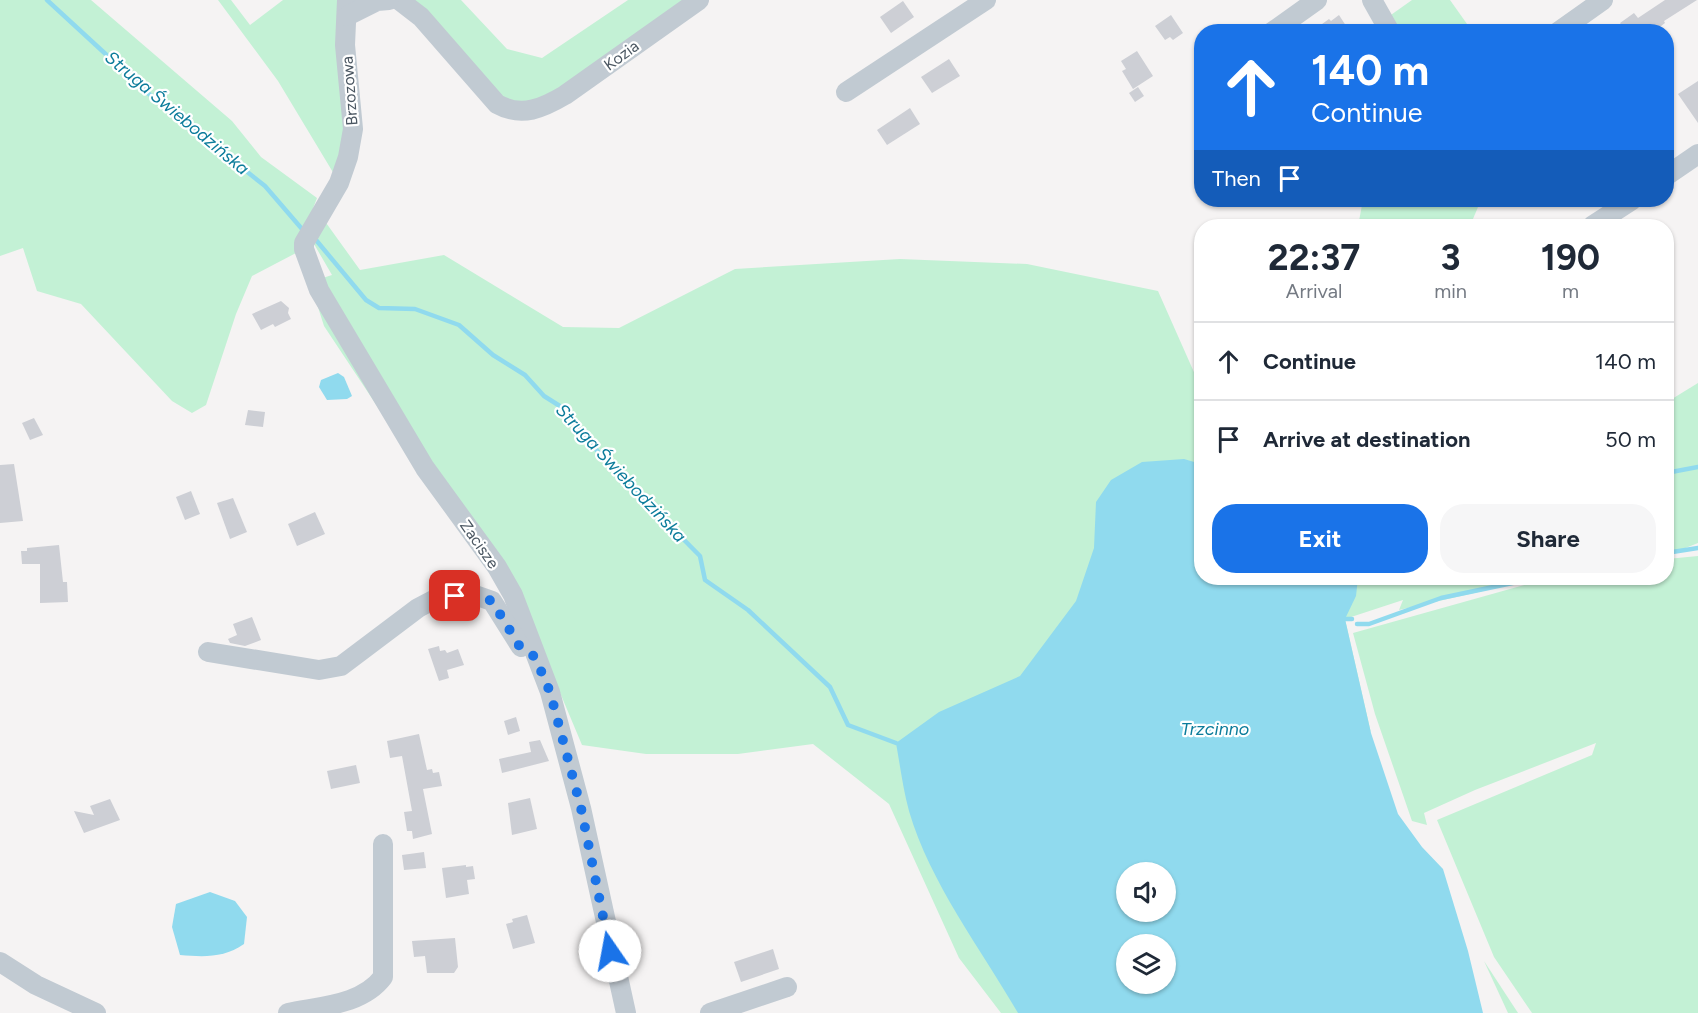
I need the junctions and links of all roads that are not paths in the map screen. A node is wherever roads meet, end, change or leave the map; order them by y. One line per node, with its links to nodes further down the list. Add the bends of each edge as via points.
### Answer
1 (389, 0): 8 (street)
2 (399, 0): 3 (street, Kozia, via 421,17 498,104 510,111 526,112 566,95)
3 (699, 0)
4 (986, 0): 12 (street)
5 (1317, 0): 9 (street)
6 (1604, 0): 11 (street)
7 (1376, 5): 10 (street)
8 (347, 8): 17 (street, Brzozowa, via 345,45 352,129 348,157 339,183)
9 (1283, 24)
10 (1386, 24)
11 (1570, 24)
12 (846, 92)
13 (1698, 154): 14 (street)
14 (1674, 170)
15 (1621, 207): 16 (street)
16 (1603, 219)
17 (304, 243): 19 (street, Zacisze, via 319,290 419,458 513,595)
18 (208, 652): 19 (street, via 319,669 341,666 418,608 439,597 472,594 492,601 520,647)
19 (535, 657): 25 (street, Zacisze, via 550,692 581,808)
20 (383, 844): 24 (street, via 383,977 373,990 355,999)
21 (0, 962): 23 (street, via 36,985)
22 (787, 987): 26 (street)
23 (96, 1013)
24 (288, 1013)
25 (626, 1013)
26 (710, 1013)

